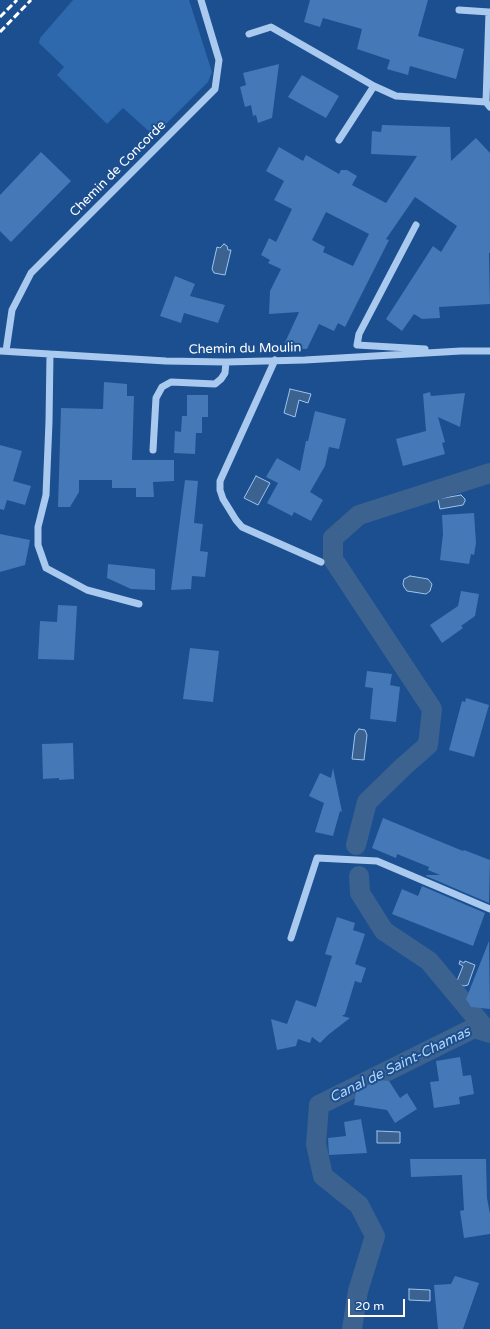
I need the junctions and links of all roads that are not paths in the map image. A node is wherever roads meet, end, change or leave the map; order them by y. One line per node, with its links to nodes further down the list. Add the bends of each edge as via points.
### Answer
1 (200, 0): 8 (street, Chemin de Concorde, via 219,60 215,89 31,273 12,310)
2 (458, 10): 5 (street, via 490,12)
3 (249, 34): 4 (street, via 271,28)
4 (374, 86): 5 (street, via 396,96); 6 (street)
5 (488, 104)
6 (339, 140)
7 (416, 225): 9 (street, via 359,334 357,345)
8 (3, 351): 11 (street, Chemin du Moulin)
9 (461, 351): 10 (street, Chemin du Moulin); 12 (street, Chemin du Moulin)
10 (490, 351)
11 (50, 354): 13 (street, Chemin du Moulin); 16 (street, via 46,495 38,527 38,544 46,568 87,590)
12 (275, 360): 13 (street, Chemin du Moulin); 15 (street, via 220,481 220,490 223,499 242,527)
13 (226, 362): 14 (street, via 225,373 215,384 172,382 162,387 156,398)
14 (153, 450)
15 (321, 562)
16 (139, 604)
17 (490, 909): 18 (street, via 377,861 317,858)
18 (291, 938)

